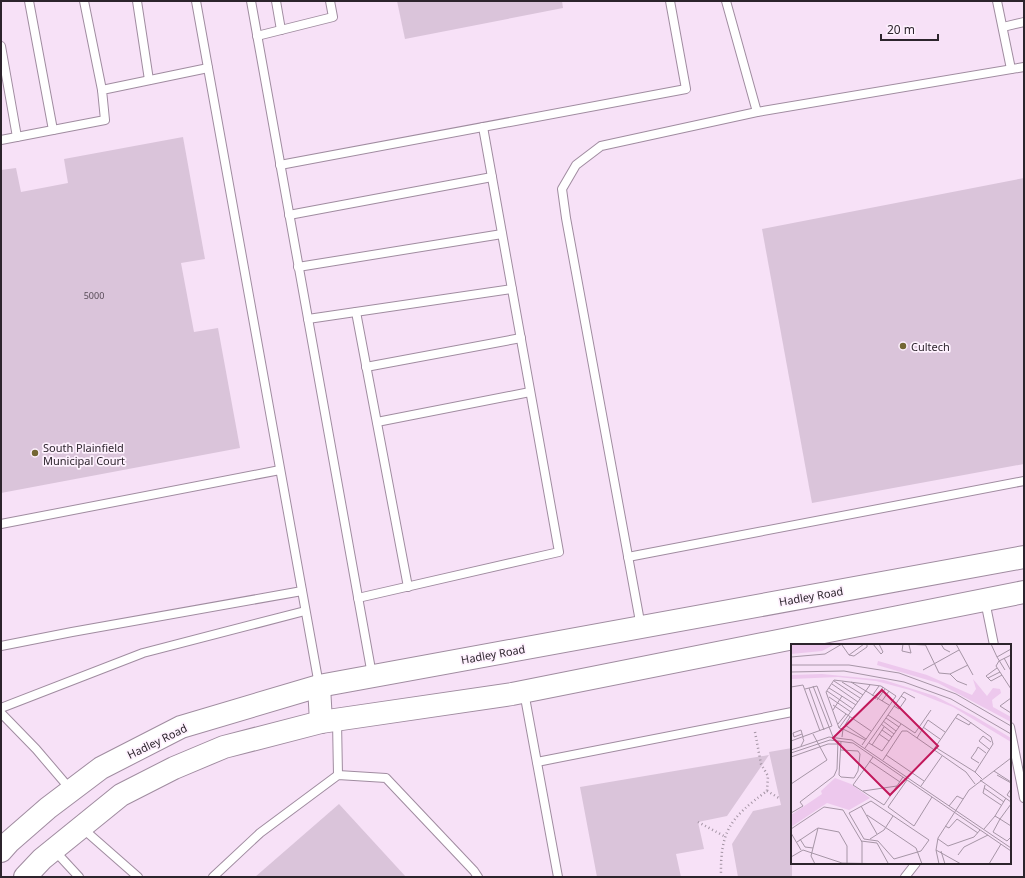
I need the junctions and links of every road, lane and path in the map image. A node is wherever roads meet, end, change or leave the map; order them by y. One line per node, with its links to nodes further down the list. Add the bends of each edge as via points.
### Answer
1 (29, 1): 23 (lane)
2 (84, 1): 20 (lane)
3 (137, 1): 19 (lane)
4 (196, 1): 17 (lane)
5 (250, 1): 14 (lane)
6 (276, 1): 13 (lane)
7 (330, 1): 13 (lane, via 333,17)
8 (670, 1): 22 (lane, via 686,89)
9 (726, 1): 21 (lane)
10 (997, 1): 12 (lane)
11 (1024, 22): 12 (lane)
12 (1003, 27): 18 (lane)
13 (281, 30): 14 (lane)
14 (257, 36): 26 (lane)
15 (1, 46): 24 (lane)
16 (1024, 67): 18 (lane)
17 (208, 68): 19 (lane); 38 (lane)
18 (1011, 69): 21 (lane)
19 (149, 80): 20 (lane)
20 (102, 90): 23 (lane, via 105,120)
21 (757, 112): 41 (lane, via 601,146 576,165 562,189)
22 (483, 127): 26 (lane); 27 (lane)
23 (53, 130): 24 (lane)
24 (17, 137): 25 (lane)
25 (1, 140)
26 (280, 165): 28 (lane)
27 (492, 177): 28 (lane); 29 (lane)
28 (289, 215): 30 (lane)
29 (502, 234): 30 (lane); 31 (lane)
30 (298, 266): 33 (lane)
31 (512, 289): 32 (lane); 34 (lane)
32 (356, 312): 33 (lane); 35 (lane)
33 (308, 319): 46 (lane)
34 (521, 338): 35 (lane); 36 (lane)
35 (366, 367): 37 (lane)
36 (530, 392): 37 (lane); 43 (lane, via 559,552)
37 (377, 422): 43 (lane)
38 (280, 470): 40 (lane); 44 (lane)
39 (1024, 481): 41 (lane)
40 (1, 524)
41 (628, 557): 49 (lane)
42 (1024, 557): 49 (main road, Hadley Road)
43 (408, 587): 46 (lane)
44 (302, 591): 48 (lane); 51 (lane)
45 (1024, 592): 47 (main road)
46 (358, 598): 52 (lane)
47 (985, 600): 50 (lane); 54 (main road)
48 (305, 611): 53 (lane); 55 (lane, via 143,653)
49 (641, 627): 52 (main road, Hadley Road)
50 (994, 644)
51 (1, 646)
52 (372, 676): 53 (main road, Hadley Road)
53 (319, 686): 59 (main road); 63 (main road, Hadley Road, via 181,727 101,768)
54 (524, 691): 59 (main road); 61 (lane)
55 (1, 708)
56 (791, 712): 58 (lane)
57 (1, 713): 63 (lane, via 36,749)
58 (752, 720): 61 (lane); 64 (path, via 761,764 768,776)
59 (329, 721): 62 (lane); 68 (main road, via 224,746 121,795)
60 (1011, 736): 66 (lane)
61 (537, 762): 78 (lane)
62 (338, 775): 76 (lane, via 260,833); 77 (lane, via 386,778)
63 (71, 791): 71 (main road, Hadley Road, via 48,808)
64 (767, 791): 65 (path); 69 (path, via 736,817)
65 (780, 798)
66 (1024, 798)
67 (698, 822): 69 (path)
68 (81, 827): 70 (main road); 75 (lane)
69 (724, 836): 79 (path)
70 (53, 850): 73 (main road); 74 (lane)
71 (1, 851)
72 (915, 864): 80 (lane)
73 (25, 877)
74 (79, 877)
75 (138, 877)
76 (212, 877)
77 (478, 877)
78 (558, 877)
79 (721, 877)
80 (905, 877)

